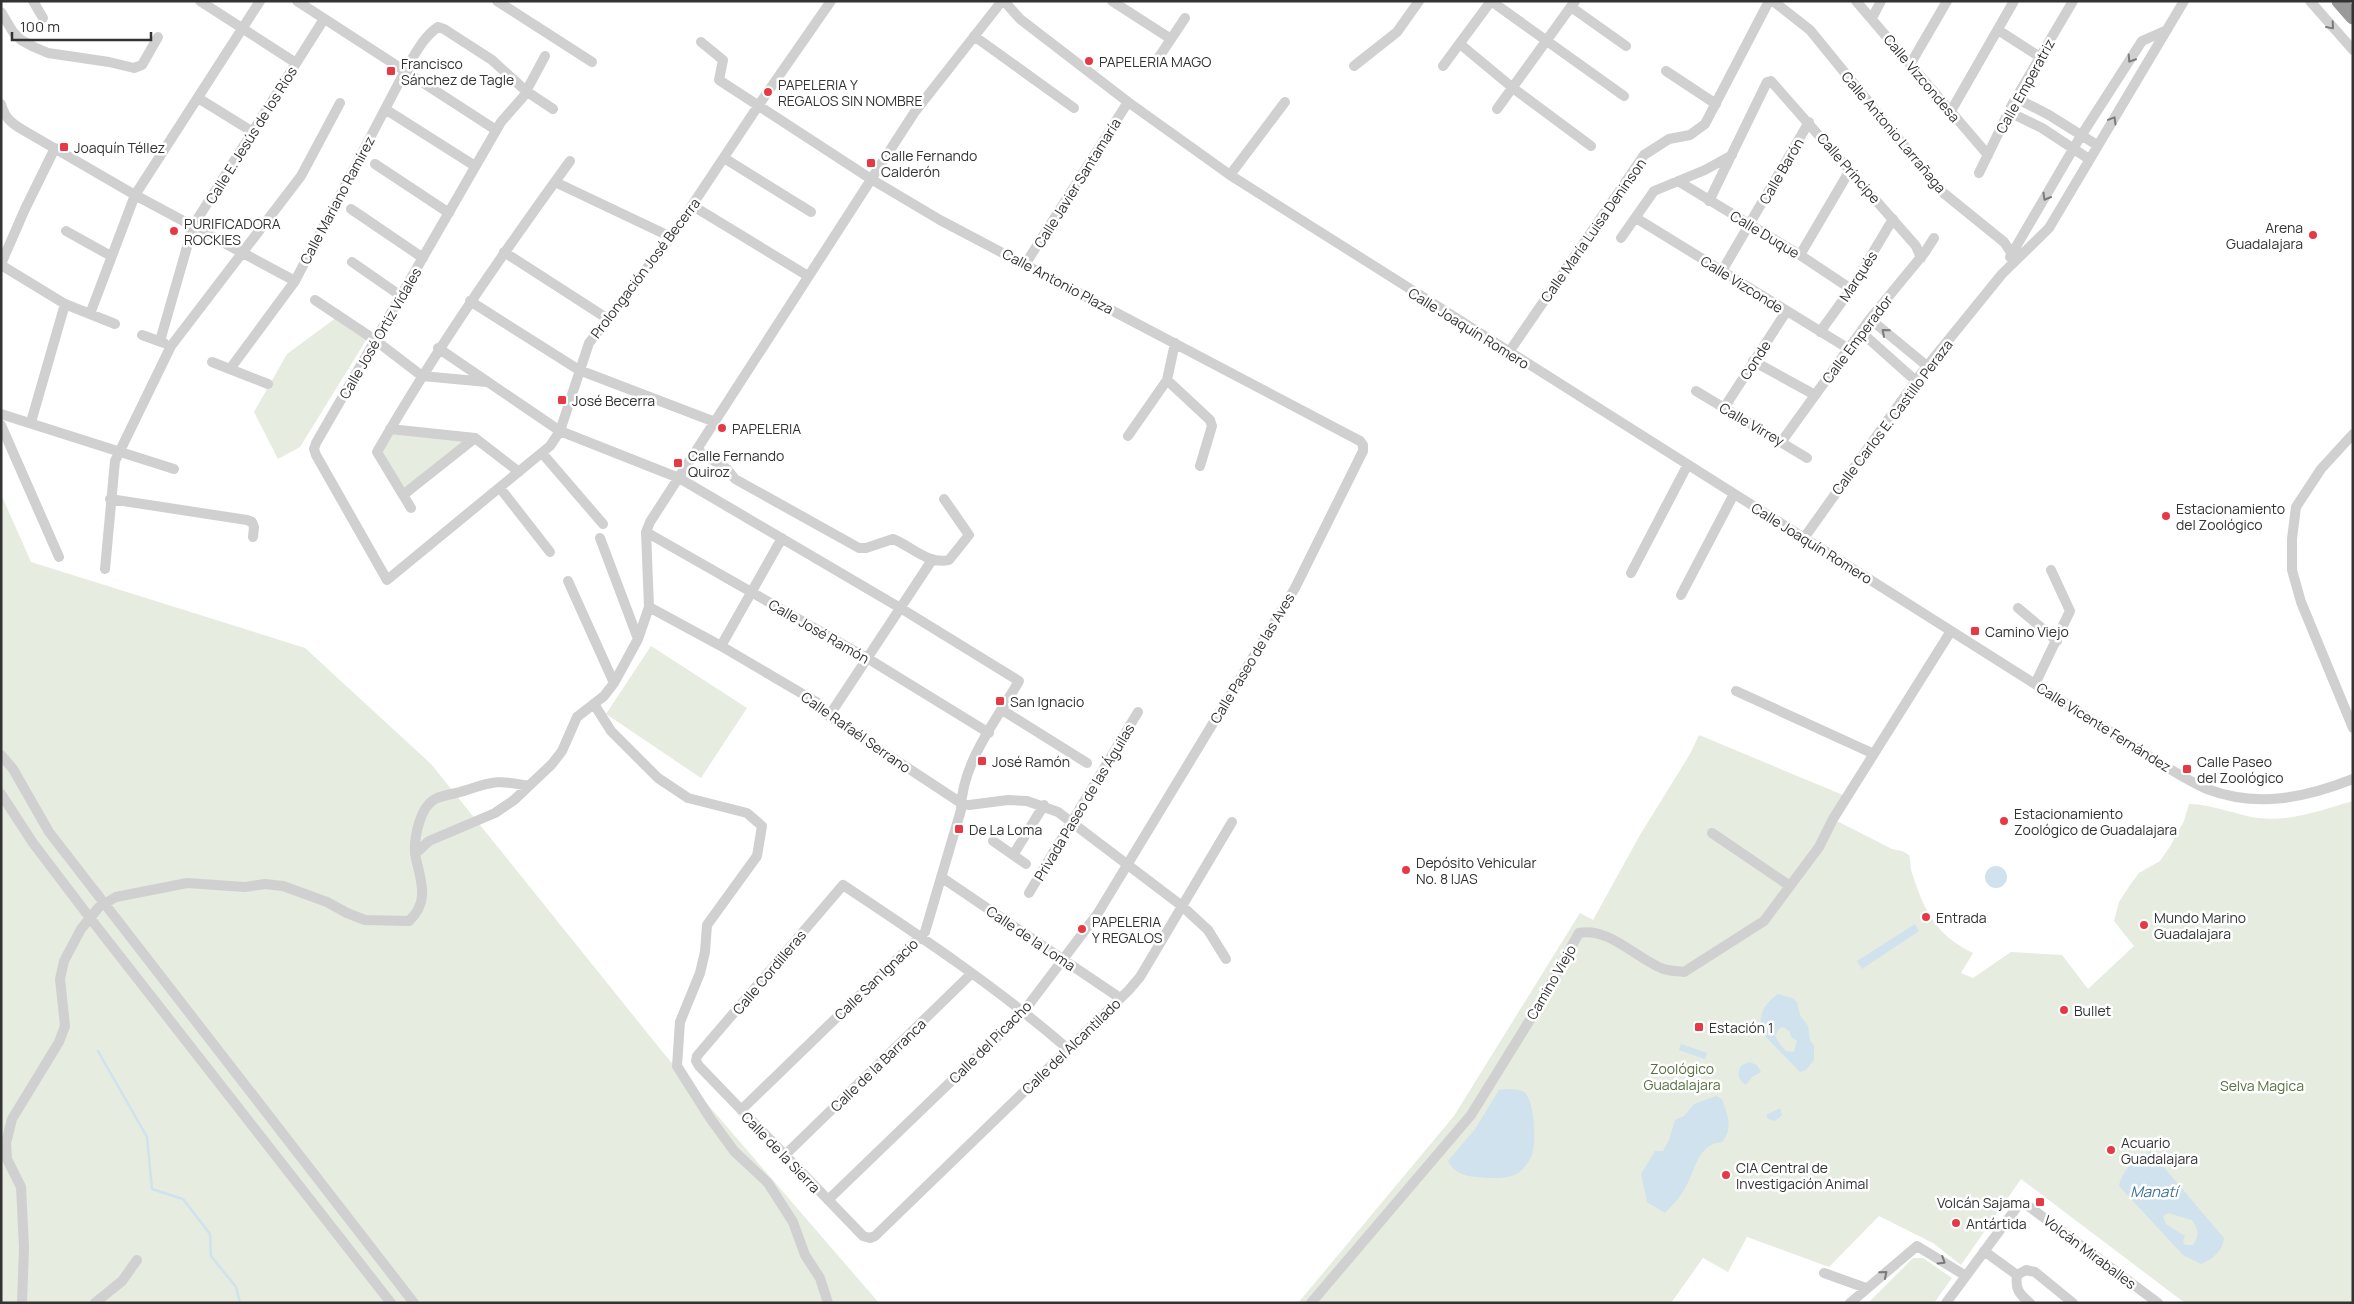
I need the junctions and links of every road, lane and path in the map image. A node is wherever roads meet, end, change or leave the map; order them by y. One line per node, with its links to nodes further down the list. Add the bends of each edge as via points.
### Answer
1 (33, 1): 24 (street)
2 (200, 1): 28 (street)
3 (260, 1): 28 (street)
4 (297, 1): 27 (street)
5 (497, 1): 41 (street)
6 (831, 1): 58 (street, Prolongación José Becerra)
7 (1003, 1): 31 (street); 54 (street, Calle Joaquín Romero, via 1020,19)
8 (1112, 1): 33 (street)
9 (1419, 1): 45 (street, via 1397,32)
10 (1491, 1): 34 (street); 36 (street)
11 (1769, 1): 57 (street, Calle María Luisa Deninson)
12 (1773, 1): 107 (street, Calle Antonio Larrañaga, via 1810,30 1941,191 2004,242)
13 (1856, 1): 26 (street, Calle Vizcondesa)
14 (1881, 1): 26 (street)
15 (1946, 1): 44 (street)
16 (2014, 1): 29 (street)
17 (2184, 1): 30 (street, Calle Carlos E. Castillo Peraza)
18 (2310, 1): 38 (street, one-way to 38)
19 (2339, 1): 23 (highway)
20 (2069, 3): 40 (street, Calle Emperatriz)
21 (1573, 4): 34 (street); 37 (street)
22 (1, 12): 32 (street, via 17,36 34,47 134,68 142,65)
23 (2353, 16)
24 (43, 18)
25 (1186, 18): 33 (street)
26 (1872, 18): 44 (street, Calle Vizcondesa)
27 (324, 19): 42 (street, Calle E. Jesús de los Ríos); 47 (street)
28 (242, 28): 42 (street); 52 (street)
29 (1998, 30): 40 (street); 64 (street)
30 (2167, 30): 71 (street, Calle Carlos E. Castillo Peraza, one-way to 71, via 2142,41); 72 (street, Calle Carlos E. Castillo Peraza, one-way to 30)
31 (974, 36): 60 (street); 86 (street, via 914,113)
32 (158, 37)
33 (1171, 40): 43 (street)
34 (1547, 41): 49 (street); 51 (street)
35 (701, 42): 58 (street, Calle Antonio Plaza, via 723,60 718,80)
36 (1460, 44): 46 (street); 49 (street)
37 (1626, 46)
38 (2353, 50)
39 (545, 56): 50 (street, Calle José Ortiz Vidales)
40 (2040, 57): 53 (street, Calle Emperatriz)
41 (592, 62)
42 (296, 63): 70 (street, Calle E. Jesús de los Ríos)
43 (1155, 63)
44 (1910, 63): 64 (street, Calle Vizcondesa)
45 (1354, 66)
46 (1443, 66)
47 (405, 71): 50 (street, Calle Mariano Ramírez, via 423,41 438,27 492,60); 59 (street, Calle Mariano Ramírez); 69 (street)
48 (1666, 71): 57 (street)
49 (1513, 88): 62 (street); 73 (street)
50 (526, 91): 61 (street); 69 (street, Calle José Ortiz Vidales)
51 (1624, 96)
52 (198, 98): 70 (street); 89 (street)
53 (2016, 98): 65 (street, Calle Emperatriz); 66 (street)
54 (1128, 102): 85 (street, Calle Joaquín Romero); 111 (street, Calle Javier Santamaría)
55 (1285, 102): 85 (street)
56 (340, 103): 104 (street, via 301,176)
57 (1716, 104): 136 (street, Calle María Luisa Deninson, via 1705,124 1690,135 1669,138 1644,155)
58 (758, 106): 78 (street, Prolongación José Becerra); 86 (street, Calle Antonio Plaza)
59 (386, 108): 82 (street); 115 (street, Calle Mariano Ramírez)
60 (1074, 108)
61 (553, 109)
62 (1496, 109)
63 (2, 111): 74 (street, via 9,121)
64 (1951, 111): 77 (street, Calle Vizcondesa)
65 (2009, 112): 68 (street); 77 (street, Calle Emperatriz)
66 (2049, 115): 68 (street); 71 (street)
67 (1809, 122): 76 (street, Calle Príncipe, via 1772,81 1767,82); 83 (street, Calle Príncipe); 97 (street, Calle Barón)
68 (2042, 128): 75 (street)
69 (496, 130): 82 (street, Calle José Ortiz Vidales)
70 (253, 132): 98 (street, Calle E. Jesús de los Ríos)
71 (2082, 135): 72 (street); 75 (street, Calle Carlos E. Castillo Peraza)
72 (2097, 145): 79 (street, Calle Carlos E. Castillo Peraza)
73 (1591, 146)
74 (55, 148): 89 (street); 112 (street)
75 (2074, 149): 79 (street); 107 (street, Calle Carlos E. Castillo Peraza, one-way to 107)
76 (1732, 155): 87 (street); 90 (street)
77 (1988, 155): 84 (street, Calle Emperatriz)
78 (724, 158): 91 (street, Prolongación José Becerra); 93 (street)
79 (2089, 159): 107 (street, Calle Carlos E. Castillo Peraza, via 2049,228)
80 (570, 161): 88 (street)
81 (375, 164): 94 (street)
82 (475, 166): 94 (street, Calle José Ortiz Vidales)
83 (1850, 170): 96 (street, Calle Príncipe); 105 (street)
84 (1979, 173)
85 (1230, 175): 136 (street, Calle Joaquín Romero)
86 (870, 179): 111 (street, Calle Antonio Plaza, via 940,220); 114 (street)
87 (1678, 181): 90 (street, Calle Duque); 95 (street, via 1654,191)
88 (555, 182): 100 (street); 103 (street)
89 (135, 195): 98 (street); 106 (street)
90 (1709, 201): 97 (street, Calle Duque)
91 (692, 206): 100 (street, Prolongación José Becerra); 114 (street)
92 (350, 210): 108 (street)
93 (811, 212)
94 (449, 213): 108 (street, Calle José Ortiz Vidales)
95 (1636, 218): 101 (street); 113 (street, Calle Vizconde)
96 (1893, 219): 109 (street, Calle Príncipe, via 1916,246); 116 (street, Marqués)
97 (1750, 224): 105 (street, Calle Duque); 113 (street, Calle Barón)
98 (193, 226): 104 (street); 130 (street, Calle E. Jesús de los Ríos)
99 (66, 231): 106 (street)
100 (671, 237): 123 (street, Prolongación José Becerra)
101 (1621, 238)
102 (1934, 238): 109 (street, Calle Emperador)
103 (504, 252): 119 (street); 123 (street)
104 (243, 254): 115 (street); 132 (street)
105 (1800, 255): 116 (street, Calle Duque)
106 (111, 256): 122 (street)
107 (2014, 256): 140 (street, Calle Carlos E. Castillo Peraza)
108 (424, 258): 117 (street, Calle José Ortiz Vidales)
109 (1921, 258): 124 (street, Calle Emperador)
110 (352, 262): 117 (street)
111 (1026, 263): 131 (street, Calle Antonio Plaza)
112 (1, 265): 120 (street)
113 (1722, 271): 121 (street, Calle Vizconde)
114 (808, 276): 153 (street)
115 (295, 281): 141 (street, Calle Mariano Ramírez)
116 (1851, 290): 126 (street, Marqués)
117 (401, 296): 129 (street, Calle José Ortiz Vidales)
118 (315, 300): 129 (street)
119 (470, 300): 133 (street); 142 (street)
120 (65, 304): 122 (street); 152 (street)
121 (1786, 312): 126 (street, Calle Vizconde); 138 (street, Conde)
122 (90, 314): 125 (street)
123 (608, 319): 142 (street, Prolongación José Becerra, via 589,343)
124 (1870, 319): 127 (street, Calle Emperador); 135 (street, one-way to 124)
125 (115, 324)
126 (1820, 332): 134 (street, Calle Vizconde)
127 (1861, 332): 134 (street, Calle Emperador); 139 (street)
128 (142, 334): 130 (street)
129 (376, 340): 143 (street); 189 (street, Calle José Ortiz Vidales, via 314,449)
130 (160, 342): 132 (street)
131 (1176, 343): 144 (street); 161 (street, Calle Antonio Plaza, via 1360,441)
132 (173, 346): 163 (street)
133 (438, 348): 143 (street); 146 (street)
134 (1848, 349): 149 (street, Calle Emperador)
135 (1907, 349): 139 (street); 140 (street)
136 (1509, 352): 167 (street, Calle Joaquín Romero)
137 (212, 362): 141 (street)
138 (1753, 362): 149 (street); 150 (street, Conde)
139 (1896, 362): 145 (street)
140 (1927, 366): 145 (street, Calle Carlos E. Castillo Peraza)
141 (230, 369): 147 (street)
142 (579, 370): 153 (street); 156 (street, Prolongación José Becerra)
143 (422, 376): 146 (street); 155 (street)
144 (1167, 380): 158 (street); 166 (street, via 1210,420 1212,426)
145 (1916, 380): 182 (street, Calle Carlos E. Castillo Peraza)
146 (489, 382): 156 (street)
147 (268, 384)
148 (1696, 391): 150 (street, Calle Virrey)
149 (1815, 395): 160 (street, Calle Emperador)
150 (1724, 408): 160 (street, Calle Virrey)
151 (1, 414): 152 (street)
152 (31, 422): 163 (street)
153 (715, 422): 162 (street)
154 (1, 425): 184 (street)
155 (390, 429): 159 (street); 173 (street, via 377,452)
156 (560, 431): 164 (street, Prolongación José Becerra); 170 (street)
157 (2353, 434): 208 (street, via 2321,469 2296,506 2292,539 2292,570 2301,602)
158 (1128, 436)
159 (475, 438): 169 (street); 173 (street)
160 (1782, 441): 165 (street, Calle Virrey)
161 (1363, 446): 225 (street, Calle Paseo de las Aves, via 1295,588)
162 (697, 450): 170 (street); 185 (street, via 727,469 735,479 859,548 893,539)
163 (118, 452): 168 (street); 174 (street)
164 (542, 453): 169 (street, Prolongación José Becerra); 177 (street)
165 (1807, 458)
166 (1200, 466)
167 (1687, 466): 172 (street, Calle Joaquín Romero); 188 (street)
168 (174, 469)
169 (520, 472): 171 (street, Prolongación José Becerra)
170 (679, 478): 178 (street); 181 (street)
171 (500, 488): 183 (street); 189 (street, Prolongación José Becerra)
172 (1734, 494): 182 (street, Calle Joaquín Romero); 192 (street)
173 (403, 495): 176 (street)
174 (110, 499): 179 (street, via 247,520 254,527); 186 (street)
175 (944, 499): 185 (street, via 968,535 949,560)
176 (411, 508)
177 (603, 524)
178 (646, 532): 191 (street, Calle José Ramón); 193 (street)
179 (253, 537)
180 (600, 538): 197 (street)
181 (782, 538): 191 (street); 194 (street)
182 (1804, 538): 196 (street, Calle Joaquín Romero)
183 (550, 552)
184 (59, 556)
185 (932, 560): 194 (street)
186 (105, 569)
187 (2051, 570): 198 (street, via 2070,611)
188 (1631, 572)
189 (387, 580)
190 (568, 581): 201 (street)
191 (752, 593): 199 (street); 200 (street, Calle José Ramón)
192 (1681, 596)
193 (649, 607): 197 (street); 199 (street, Calle Rafaél Serrano)
194 (902, 608): 200 (street); 205 (street, Calle San Ignacio, via 1019,681)
195 (2018, 608): 198 (street)
196 (1951, 631): 202 (street, Calle Vicente Fernández); 210 (street, Camino Viejo)
197 (638, 639): 201 (street)
198 (2057, 641): 202 (street)
199 (721, 646): 207 (street, Calle Rafaél Serrano, via 818,703)
200 (867, 658): 207 (street); 209 (street, Calle José Ramón)
201 (614, 683): 204 (street)
202 (2035, 684): 213 (street, Calle Vicente Fernández, via 2163,765 2219,793 2247,798 2289,798 2316,793)
203 (1736, 691): 210 (street)
204 (594, 704): 214 (street, via 577,717 562,751); 257 (street, via 611,731 658,778 688,798 747,813 762,826 757,856 707,925 700,973 680,1022 677,1066 734,1151 768,1183 793,1222 805,1255 820,1278)
205 (1002, 710): 209 (street, Calle San Ignacio); 212 (street)
206 (1138, 712): 218 (street, Privada Paseo de las Águilas)
207 (829, 716): 216 (street, Calle Rafaél Serrano)
208 (2353, 728)
209 (989, 733): 216 (street, Calle San Ignacio, via 968,770)
210 (1874, 754): 227 (street, Camino Viejo, via 1819,847)
211 (1, 755): 229 (street, via 49,832)
212 (1087, 763)
213 (2353, 779)
214 (529, 786): 222 (street, via 495,813 429,841); 222 (street, via 502,780 436,798 425,810 418,828)
215 (1, 794): 231 (street, via 33,843)
216 (961, 803): 217 (street, via 969,805 1008,800); 226 (street, Calle San Ignacio)
217 (1044, 805): 218 (street); 223 (street)
218 (1072, 821): 225 (street); 228 (street, Privada Paseo de las Águilas)
219 (1232, 822): 230 (street, Calle del Alcantilado)
220 (1712, 833): 227 (street)
221 (993, 841): 223 (street)
222 (415, 854): 229 (street, via 423,897 418,912 409,921 365,920 283,886 265,884 245,887 187,883 116,897)
223 (1013, 855): 224 (street)
224 (1026, 864)
225 (1127, 864): 230 (street); 234 (street, Calle del Picacho, via 1098,913)
226 (941, 877): 232 (street, Calle San Ignacio, via 925,932); 234 (street, Calle de la Loma)
227 (1790, 886): 258 (street, Camino Viejo, via 1764,921 1684,972 1662,968 1603,935 1589,931 1579,933 1533,1015 1471,1114)
228 (1029, 893)
229 (106, 903): 231 (street); 242 (street)
230 (1182, 906): 233 (street, via 1208,930); 236 (street, Calle del Alcantilado, via 1140,977)
231 (90, 918): 243 (street); 253 (street, via 64,961 60,979 65,1026 59,1042 12,1119 6,1143 7,1159 21,1187)
232 (920, 936): 235 (street); 239 (street, Calle Cordilleras, via 843,885); 240 (street, Calle San Ignacio)
233 (1226, 959)
234 (1064, 960): 236 (street, Calle de la Loma); 237 (street, Calle del Picacho)
235 (971, 974): 237 (street); 241 (street, Calle de la Barranca)
236 (1120, 998): 238 (street, Calle del Alcantilado)
237 (1024, 1011): 238 (street); 244 (street, Calle del Picacho)
238 (1068, 1049): 245 (street, Calle del Alcantilado)
239 (696, 1061): 240 (street, Calle de la Sierra)
240 (741, 1110): 241 (street, Calle de la Sierra)
241 (784, 1156): 244 (street, Calle de la Sierra)
242 (302, 1161): 243 (street); 256 (street)
243 (289, 1171): 255 (street)
244 (828, 1200): 245 (street, Calle de la Sierra, via 863,1236)
245 (870, 1238)
246 (1984, 1251): 249 (street); 250 (street); 262 (street, Volcán Miraballes, via 2020,1203 2027,1205)
247 (137, 1260): 254 (street, via 122,1281)
248 (1824, 1273): 251 (street)
249 (2016, 1275): 260 (street, via 2015,1287); 261 (street, via 2026,1270 2035,1272)
250 (1966, 1276): 251 (street, one-way to 250, via 1918,1246); 252 (street)
251 (1866, 1288): 259 (street)
252 (1947, 1302)
253 (22, 1303)
254 (95, 1303)
255 (391, 1303)
256 (414, 1303)
257 (828, 1303)
258 (1311, 1303)
259 (1850, 1303)
260 (2030, 1303)
261 (2073, 1303)
262 (2158, 1303)

